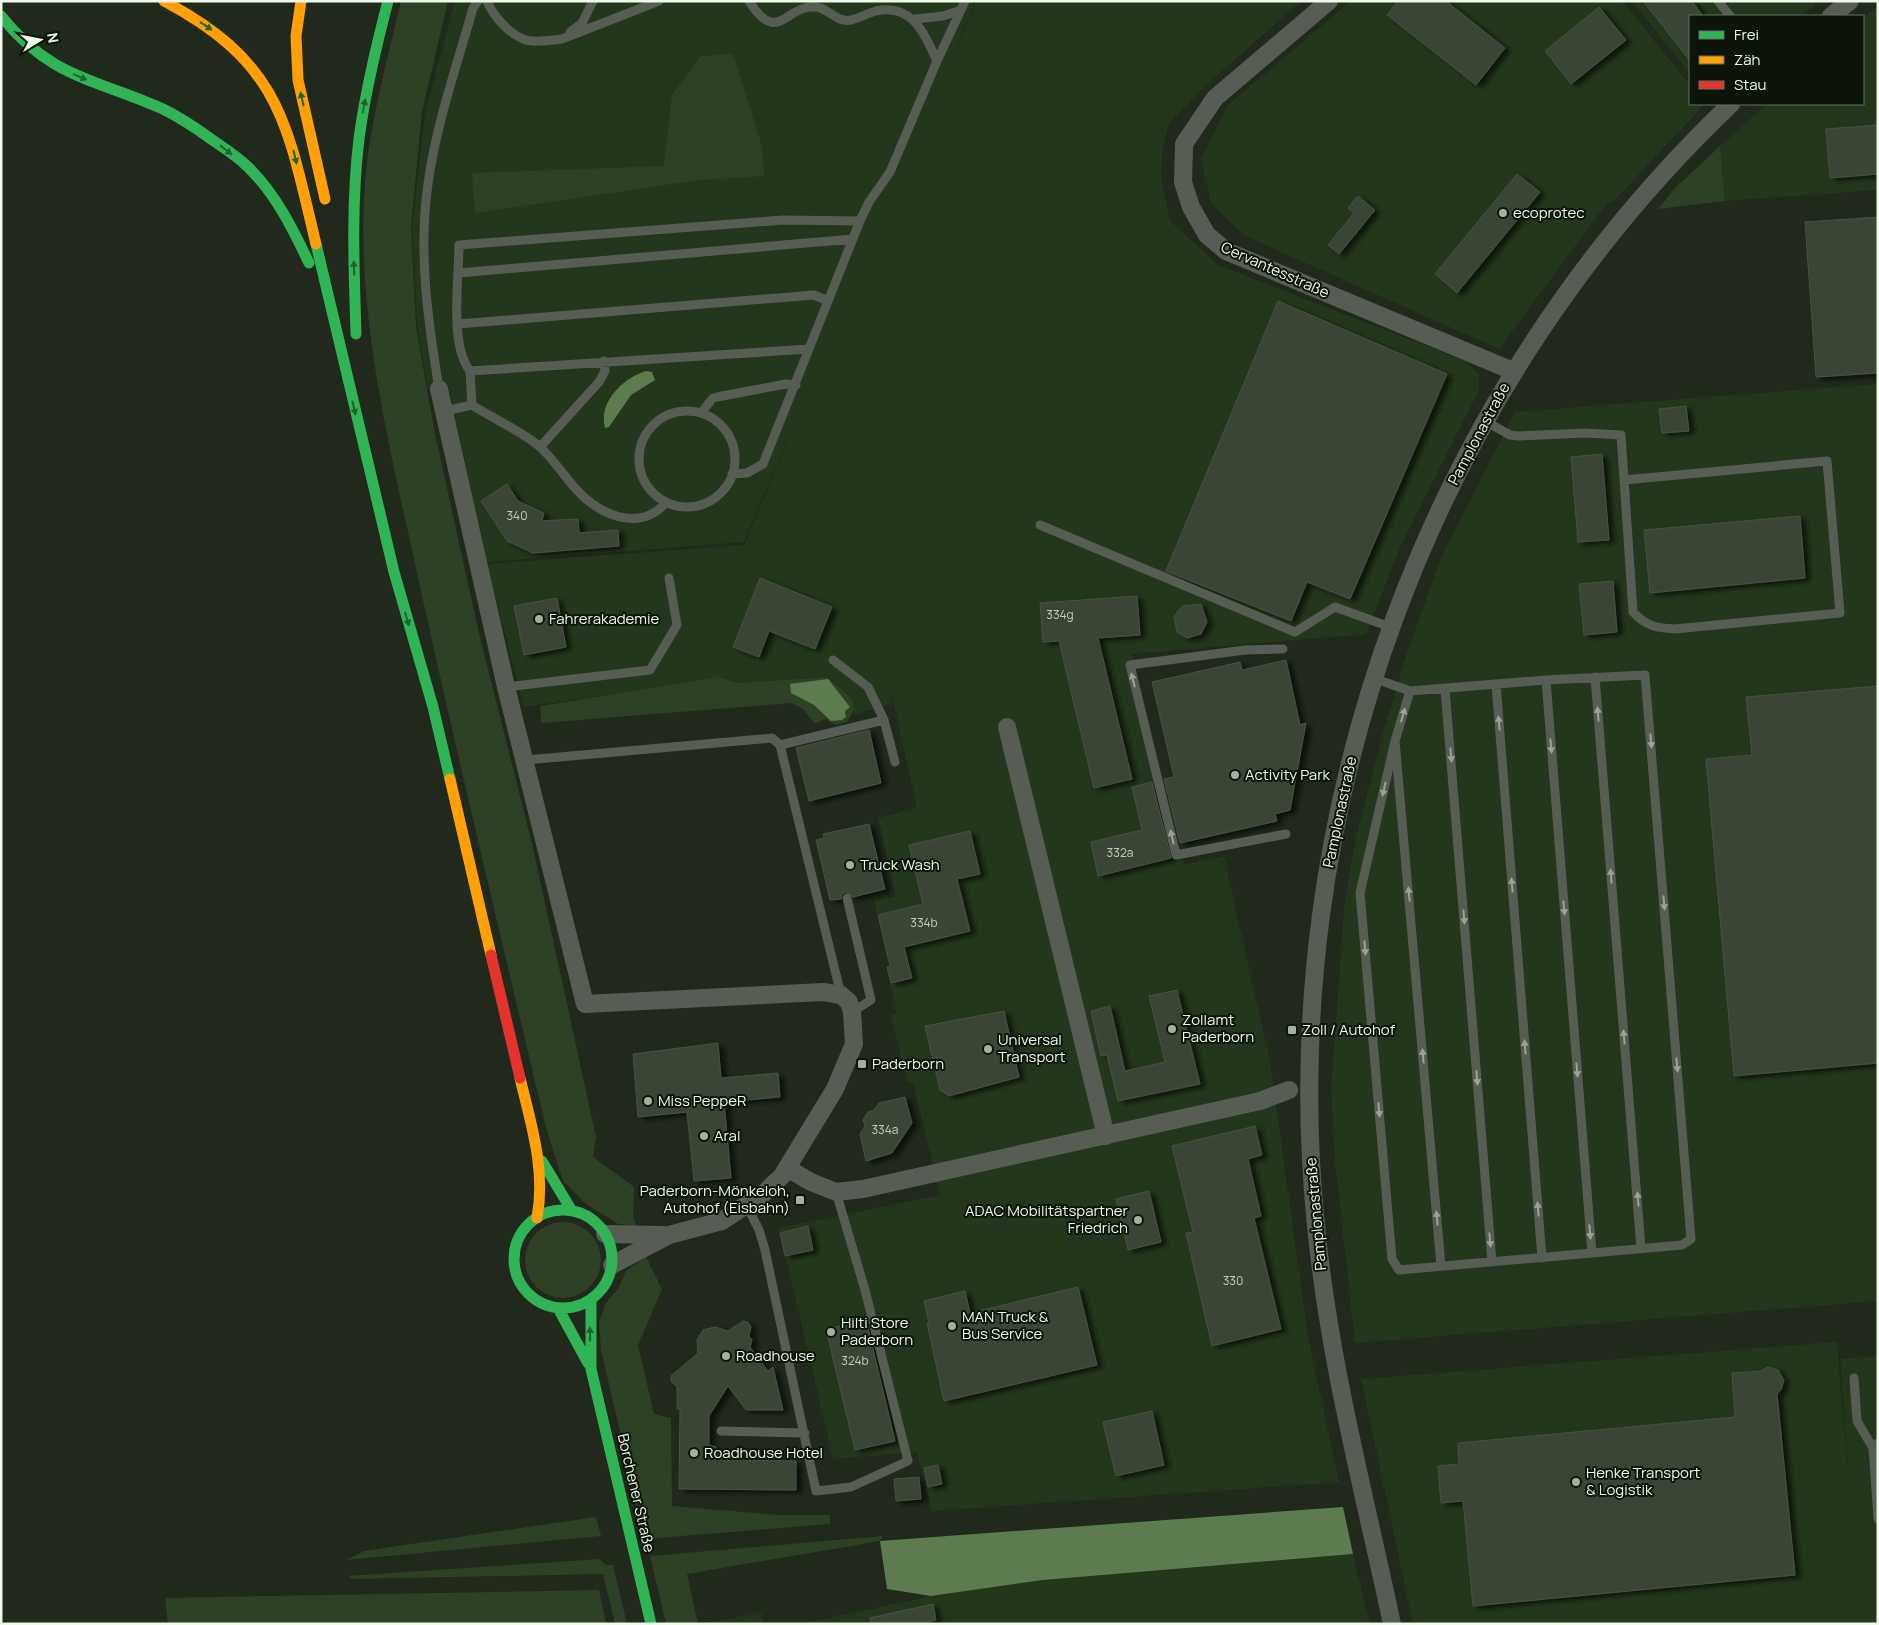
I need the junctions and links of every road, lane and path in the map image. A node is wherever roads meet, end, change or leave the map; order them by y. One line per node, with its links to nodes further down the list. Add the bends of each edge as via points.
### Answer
1 (164, 1): 27 (main road, one-way to 27, via 219,35 250,66 273,98 291,139)
2 (301, 1): 19 (main road, one-way to 2, via 298,80 296,36)
3 (388, 1): 22 (main road, one-way to 3, via 357,339 354,262 356,181 363,114)
4 (478, 1): 32 (lane, via 473,8 438,131 428,184 424,233 428,319)
5 (487, 1): 16 (lane, via 496,19 526,40)
6 (593, 1): 16 (lane, via 582,23)
7 (658, 1): 16 (lane)
8 (749, 1): 15 (lane, via 759,16 768,21 780,22 806,8 818,7 836,18 850,20 888,9 900,10)
9 (965, 1): 12 (lane)
10 (1328, 1): 29 (street, Cervantesstraße, via 1215,98 1184,144 1183,182 1191,207 1207,235 1226,251)
11 (1718, 1): 13 (lane)
12 (961, 10): 15 (lane); 17 (lane)
13 (1729, 15)
14 (1, 16): 27 (main road, one-way to 27, via 29,50 55,66 187,121 252,171 300,241 314,272)
15 (915, 19): 17 (lane)
16 (562, 39)
17 (937, 61): 20 (lane, via 890,172)
18 (1731, 105): 29 (street, Pamplonastraße, via 1664,172 1617,227 1566,293)
19 (328, 214)
20 (860, 221): 21 (lane); 23 (lane, via 783,220 459,244)
21 (853, 239): 23 (lane); 24 (lane)
22 (341, 270)
23 (459, 273): 25 (lane)
24 (828, 301): 25 (lane, via 814,295); 26 (lane)
25 (458, 324): 30 (lane, via 461,359)
26 (809, 349): 28 (lane); 31 (lane)
27 (343, 361): 54 (main road, one-way to 54, via 394,572)
28 (604, 361): 30 (lane); 37 (lane, via 605,371 599,382)
29 (1513, 371): 36 (street, Pamplonastraße)
30 (470, 372): 33 (lane)
31 (796, 385): 35 (lane, via 786,384 713,398); 38 (lane, via 763,464 747,473)
32 (440, 389): 34 (street)
33 (472, 405): 34 (lane); 37 (lane)
34 (445, 411): 51 (street)
35 (701, 413): 38 (lane, via 727,432 734,452); 40 (lane, via 680,411 665,416 652,426 641,444 642,476 654,494)
36 (1485, 421): 39 (lane, via 1510,435 1519,436 1585,432 1621,435); 44 (street, Pamplonastraße, via 1420,552)
37 (540, 447): 40 (lane, via 586,499 615,516 647,518)
38 (732, 474): 40 (lane, via 722,492 704,504 683,506)
39 (1624, 480): 39 (lane, via 1633,612 1643,623 1675,629 1840,613 1827,461)
40 (666, 502)
41 (1040, 525): 44 (lane, via 1295,632 1335,607)
42 (669, 578): 51 (lane, via 677,625 650,670)
43 (417, 608): 54 (main road)
44 (1390, 627): 48 (street, Pamplonastraße)
45 (1282, 649): 61 (lane, one-way to 45, via 1176,855 1130,665 1245,650)
46 (833, 660): 55 (lane, via 868,687)
47 (1595, 677): 49 (lane); 75 (lane, one-way to 47); 75 (lane, one-way to 75, via 1645,675 1691,1239 1682,1245)
48 (1373, 678): 53 (lane); 90 (street, Pamplonastraße, via 1323,893 1308,1091 1316,1225 1324,1291)
49 (1546, 680): 50 (lane); 76 (lane, one-way to 76)
50 (1496, 684): 52 (lane); 77 (lane, one-way to 50)
51 (506, 687): 59 (street)
52 (1445, 688): 53 (lane); 78 (lane, one-way to 78)
53 (1410, 691): 57 (lane, one-way to 53)
54 (433, 707): 67 (main road)
55 (884, 720): 58 (lane); 60 (lane)
56 (1007, 727): 66 (street)
57 (1395, 741): 80 (lane, one-way to 57); 80 (lane, one-way to 80, via 1360,893 1391,1252 1399,1270)
58 (780, 745): 59 (lane, via 772,738); 63 (lane)
59 (526, 760): 63 (street, via 586,1004 823,992)
60 (895, 762)
61 (1286, 834)
62 (847, 898): 64 (lane, via 871,1000)
63 (841, 995): 64 (street)
64 (852, 1012): 68 (street, via 854,1044 835,1089)
65 (1289, 1090): 66 (street, via 1260,1101)
66 (1106, 1136): 69 (street, via 890,1184)
67 (538, 1153): 71 (main road); 72 (main road, via 541,1196)
68 (787, 1168): 69 (street); 70 (street)
69 (836, 1192): 86 (lane, via 865,1290 908,1462 851,1487 816,1491)
70 (747, 1206): 74 (street, via 722,1221); 86 (lane, via 765,1250)
71 (572, 1211): 72 (main road, via 560,1210); 73 (main road, via 591,1219)
72 (538, 1218): 82 (main road, via 526,1227 518,1240 515,1270 531,1296)
73 (605, 1234): 74 (street); 79 (main road, via 611,1249)
74 (669, 1235): 79 (street)
75 (1642, 1248): 76 (lane)
76 (1592, 1253): 77 (lane)
77 (1542, 1258): 78 (lane)
78 (1492, 1262): 80 (lane)
79 (612, 1265): 81 (main road, via 605,1284)
80 (1441, 1266)
81 (591, 1300): 82 (main road, via 570,1308); 83 (main road, Borchener Straße, one-way to 81)
82 (558, 1308): 83 (main road, Borchener Straße)
83 (591, 1369): 89 (main road, Borchener Straße)
84 (1854, 1378): 87 (lane, via 1857,1421)
85 (721, 1431): 86 (lane)
86 (804, 1433)
87 (1875, 1445): 88 (lane)
88 (1878, 1519)
89 (651, 1624)
90 (1392, 1624)

